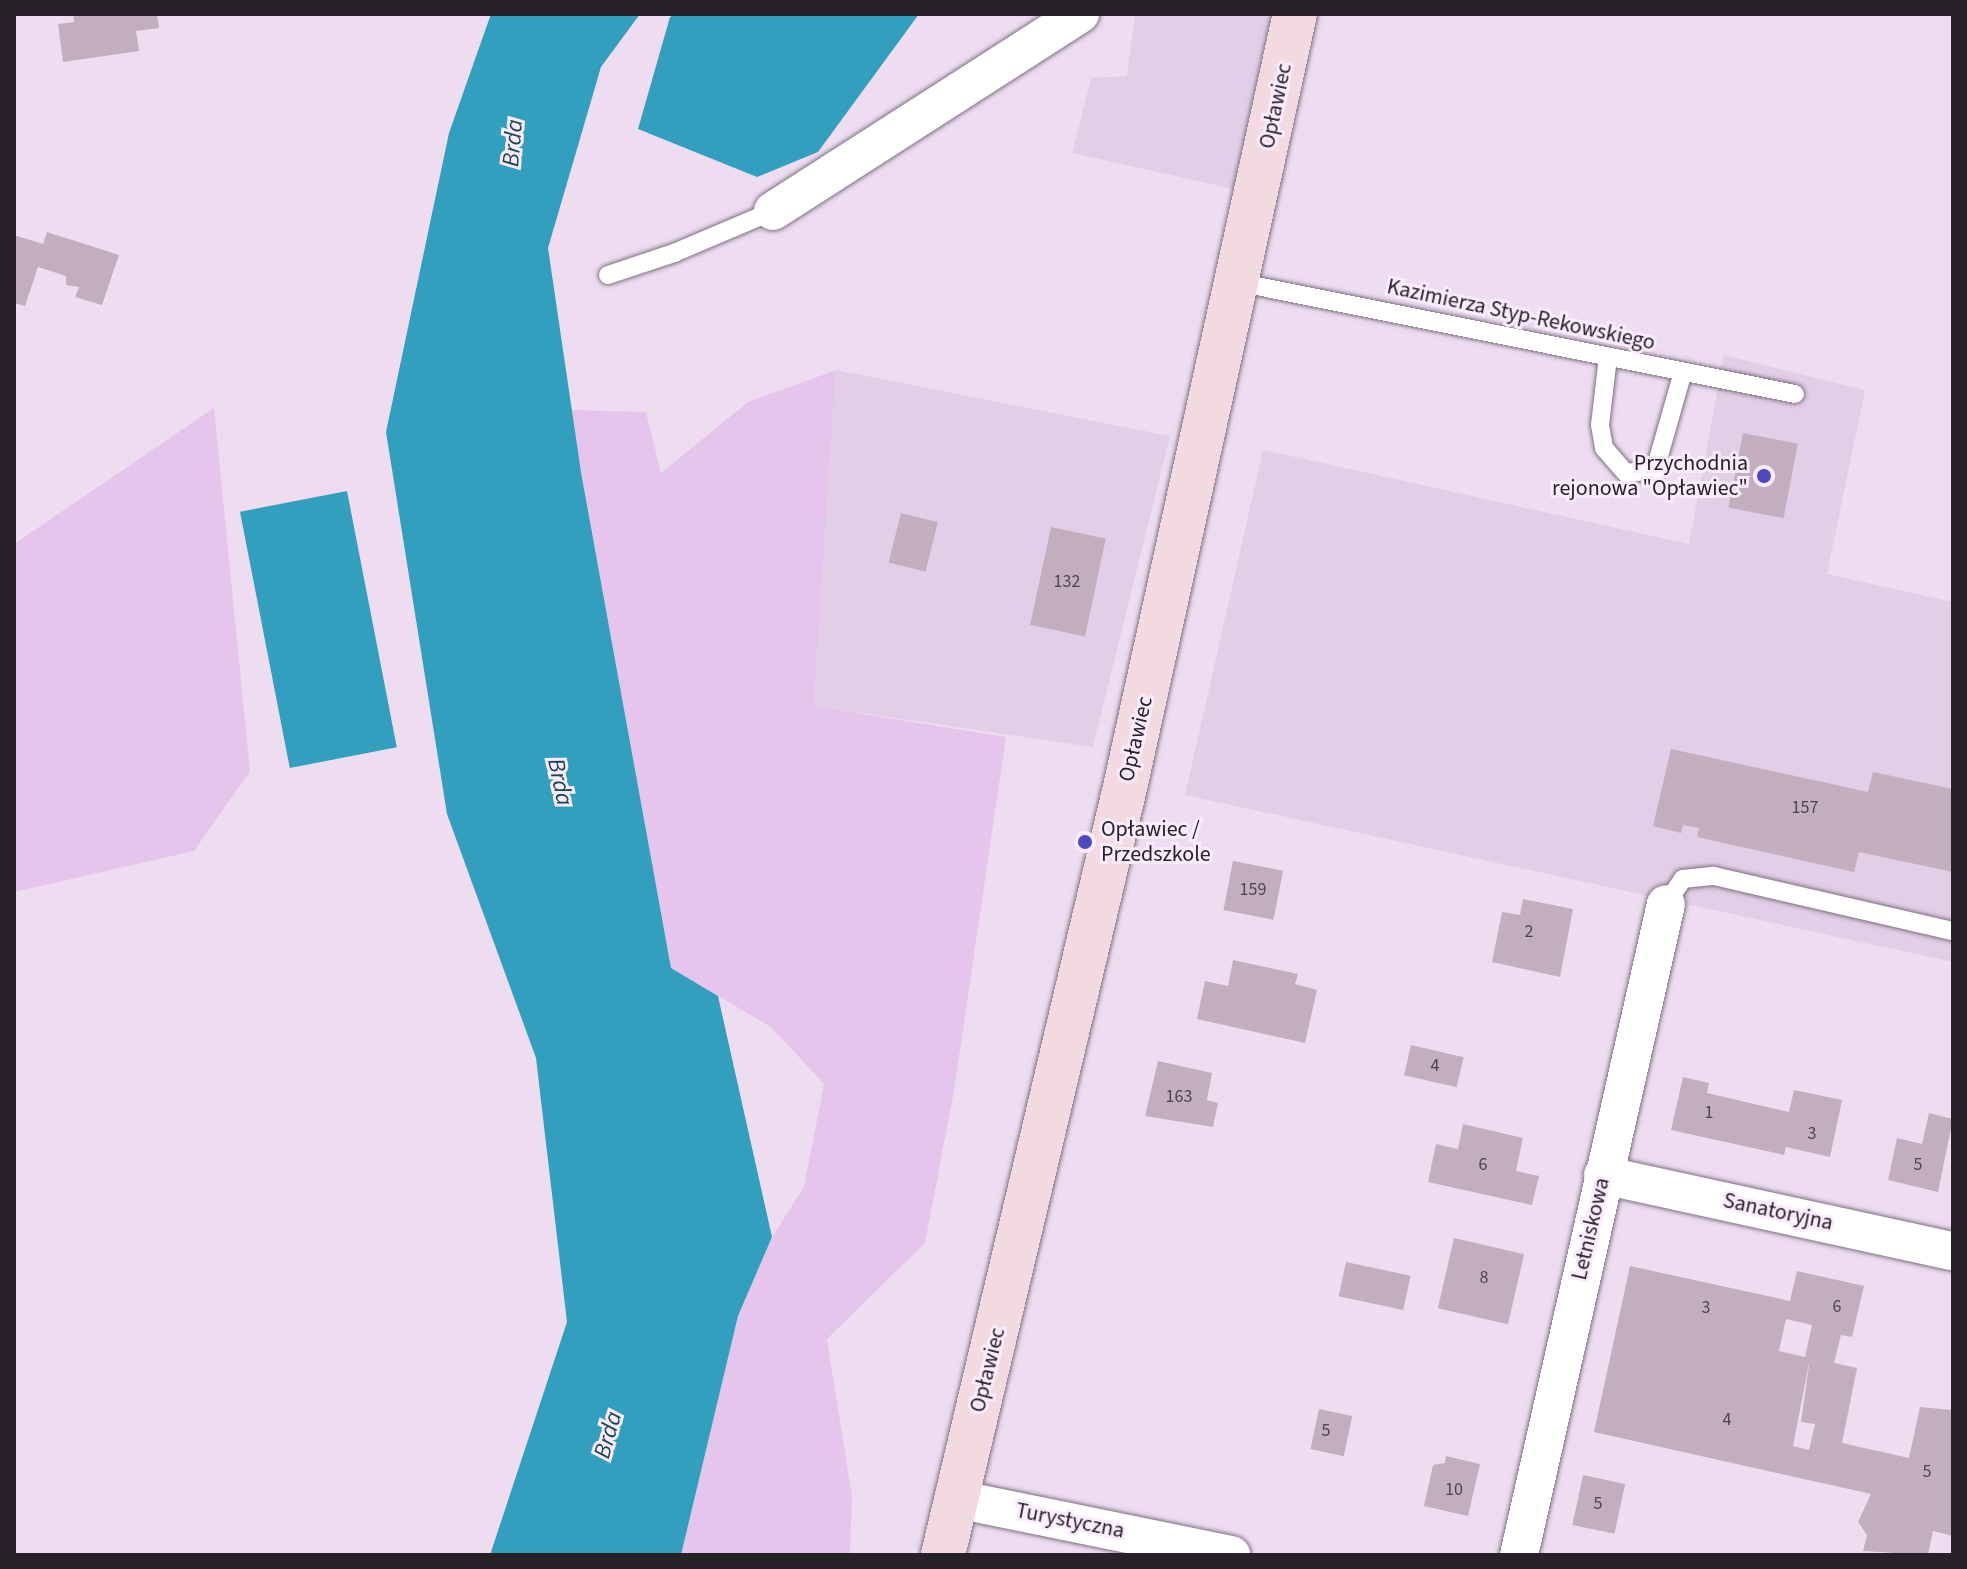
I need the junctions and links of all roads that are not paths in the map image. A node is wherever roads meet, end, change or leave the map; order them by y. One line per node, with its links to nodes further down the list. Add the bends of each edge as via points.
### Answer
1 (1080, 14): 3 (street)
2 (1295, 14): 5 (street, Opławiec)
3 (773, 211): 4 (lane)
4 (608, 275)
5 (1237, 282): 6 (lane, Kazimierza Styp-Rekowskiego); 13 (street, Opławiec, via 1126,783)
6 (1608, 357): 7 (lane, Kazimierza Styp-Rekowskiego); 7 (lane, via 1600,425 1609,458 1626,473 1655,470)
7 (1683, 372): 8 (lane, Kazimierza Styp-Rekowskiego)
8 (1795, 394)
9 (1666, 904): 10 (lane, via 1683,879 1714,876); 11 (street, Letniskowa)
10 (1953, 931)
11 (1603, 1175): 12 (street, Sanatoryjna); 16 (street, Letniskowa)
12 (1953, 1251)
13 (956, 1499): 14 (street, Opławiec); 15 (street, Turystyczna)
14 (943, 1555)
15 (1231, 1555)
16 (1519, 1555)

